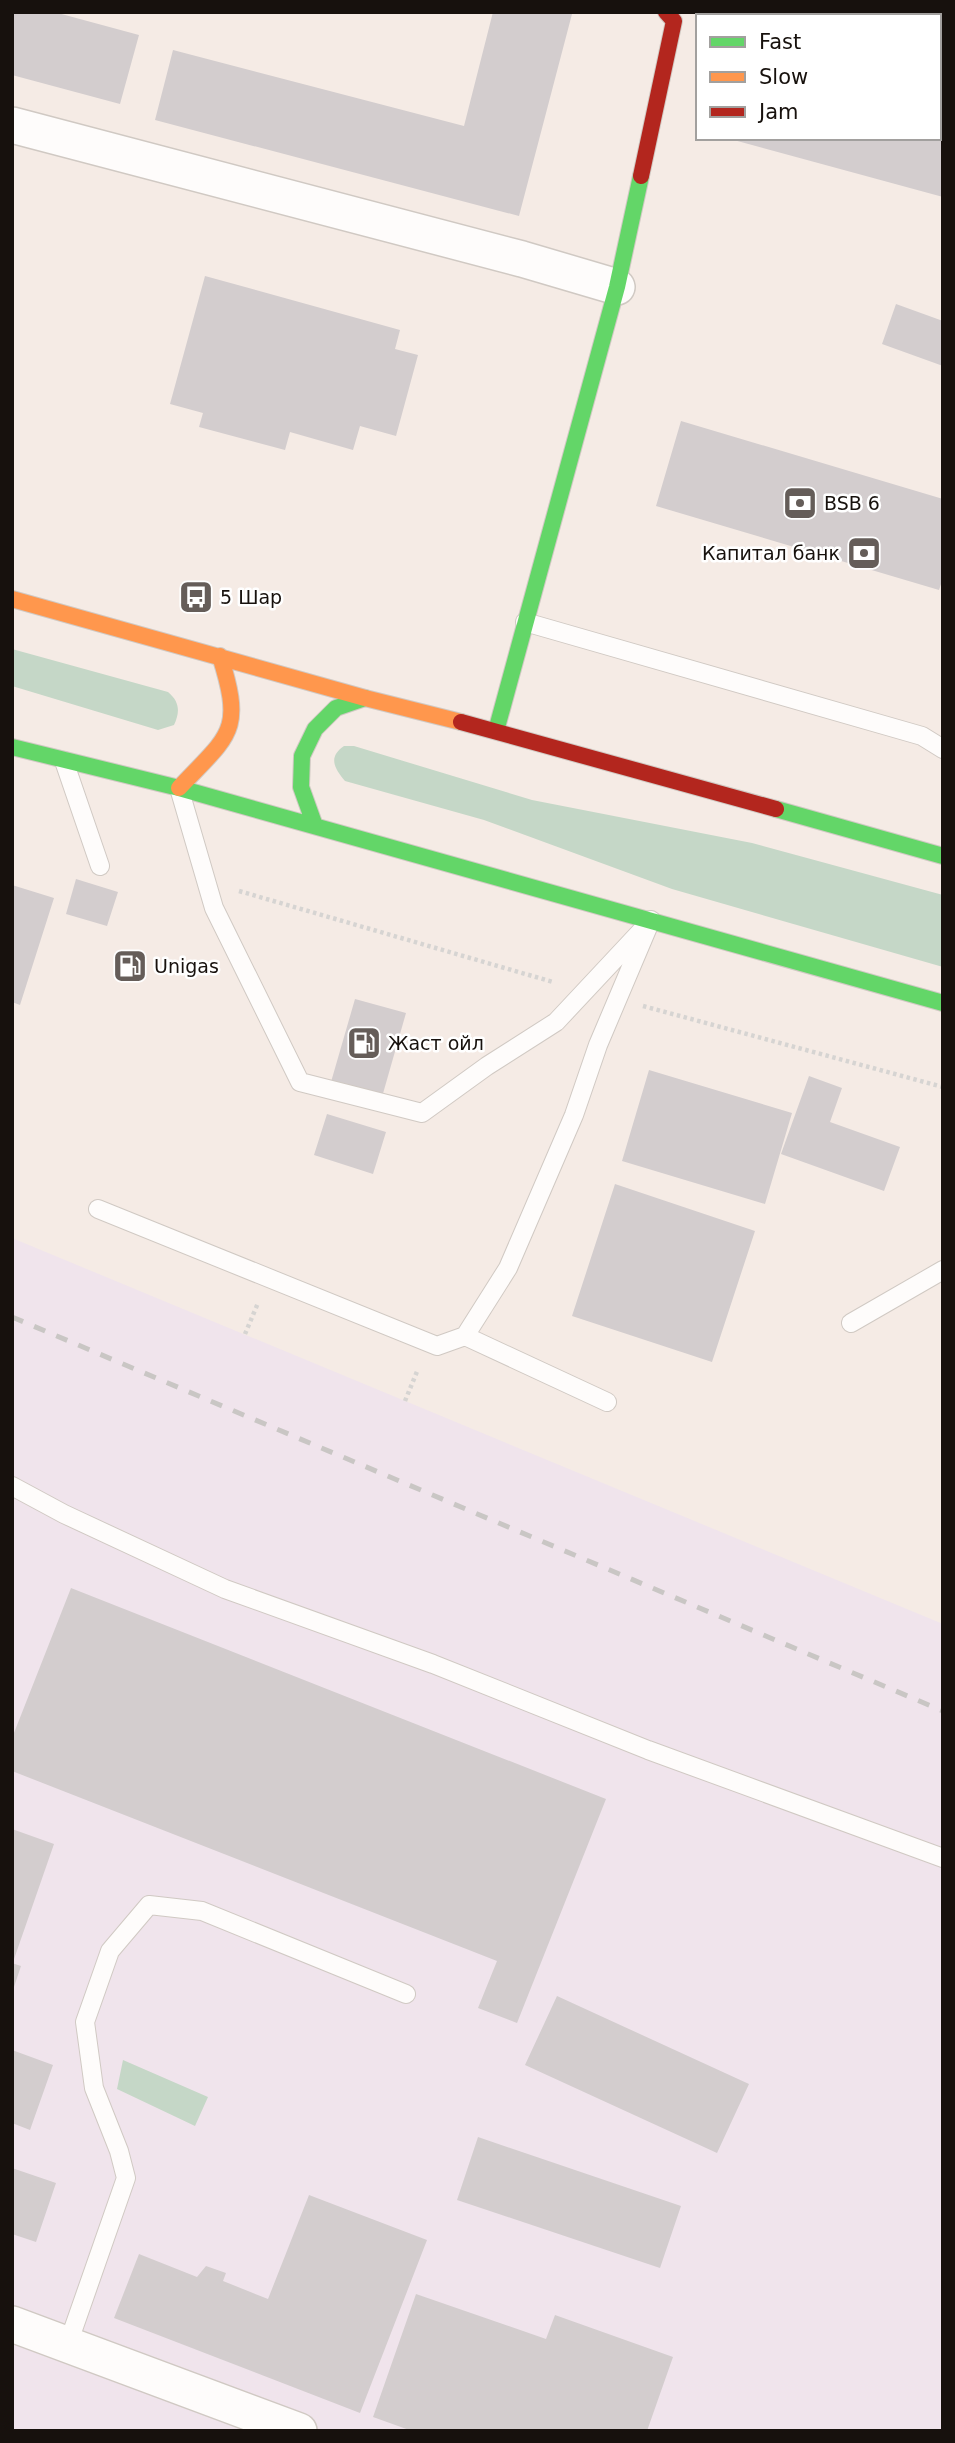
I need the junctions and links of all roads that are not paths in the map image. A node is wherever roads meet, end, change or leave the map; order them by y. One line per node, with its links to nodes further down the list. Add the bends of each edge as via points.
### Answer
1 (666, 12): 3 (main road, via 674,21)
2 (12, 125): 3 (street)
3 (617, 287): 5 (main road)
4 (12, 599): 6 (main road)
5 (525, 622): 8 (main road); 10 (lane, via 922,736)
6 (220, 656): 7 (main road); 12 (main road, via 232,689 235,718 221,747)
7 (365, 698): 8 (main road); 13 (main road, via 329,715 315,729 302,756 301,786)
8 (496, 731): 14 (main road)
9 (12, 747): 11 (main road)
10 (943, 749)
11 (64, 761): 12 (main road); 15 (lane)
12 (179, 788): 13 (main road); 16 (lane, via 214,908 300,1082 422,1113 556,1021)
13 (315, 826): 16 (main road)
14 (943, 856)
15 (100, 866)
16 (651, 920): 17 (main road); 21 (lane, via 508,1268)
17 (943, 1003)
18 (98, 1209): 21 (lane, via 437,1346)
19 (943, 1270): 20 (lane)
20 (851, 1323)
21 (465, 1336): 22 (lane)
22 (607, 1402)
23 (12, 1486): 24 (lane, via 225,1589)
24 (943, 1858)
25 (406, 1994): 27 (lane, via 202,1911 149,1905 110,1951 85,2022 94,2088 126,2178)
26 (12, 2324): 27 (street)
27 (68, 2344): 28 (street)
28 (299, 2431)

